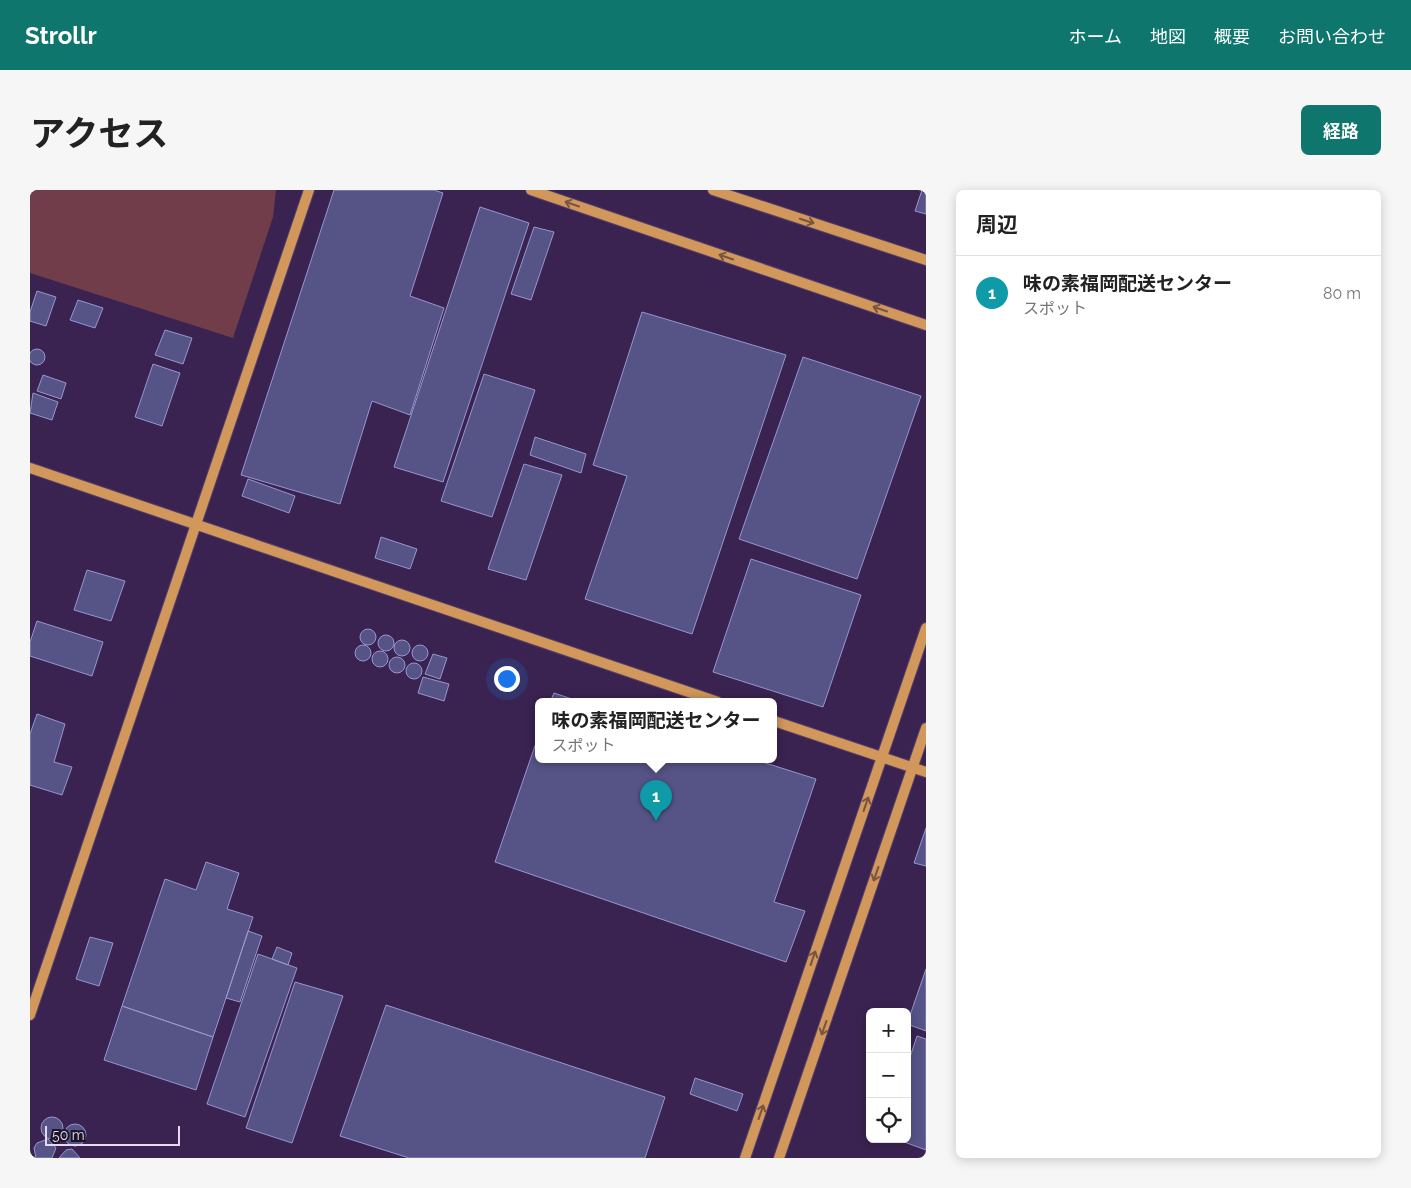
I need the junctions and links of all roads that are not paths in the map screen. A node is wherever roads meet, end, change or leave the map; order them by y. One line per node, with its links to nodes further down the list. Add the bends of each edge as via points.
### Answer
1 (308, 190): 7 (street)
2 (531, 190): 5 (street, one-way to 2)
3 (713, 190): 4 (street, one-way to 4)
4 (926, 260)
5 (926, 325)
6 (30, 468): 7 (street)
7 (195, 524): 9 (street); 15 (street)
8 (926, 628): 12 (street)
9 (706, 698)
10 (777, 722): 12 (street)
11 (926, 728): 13 (street)
12 (882, 758): 13 (street); 16 (street, one-way to 12)
13 (913, 768): 14 (street); 17 (street, one-way to 17)
14 (926, 772)
15 (30, 1015)
16 (745, 1158)
17 (779, 1158)

